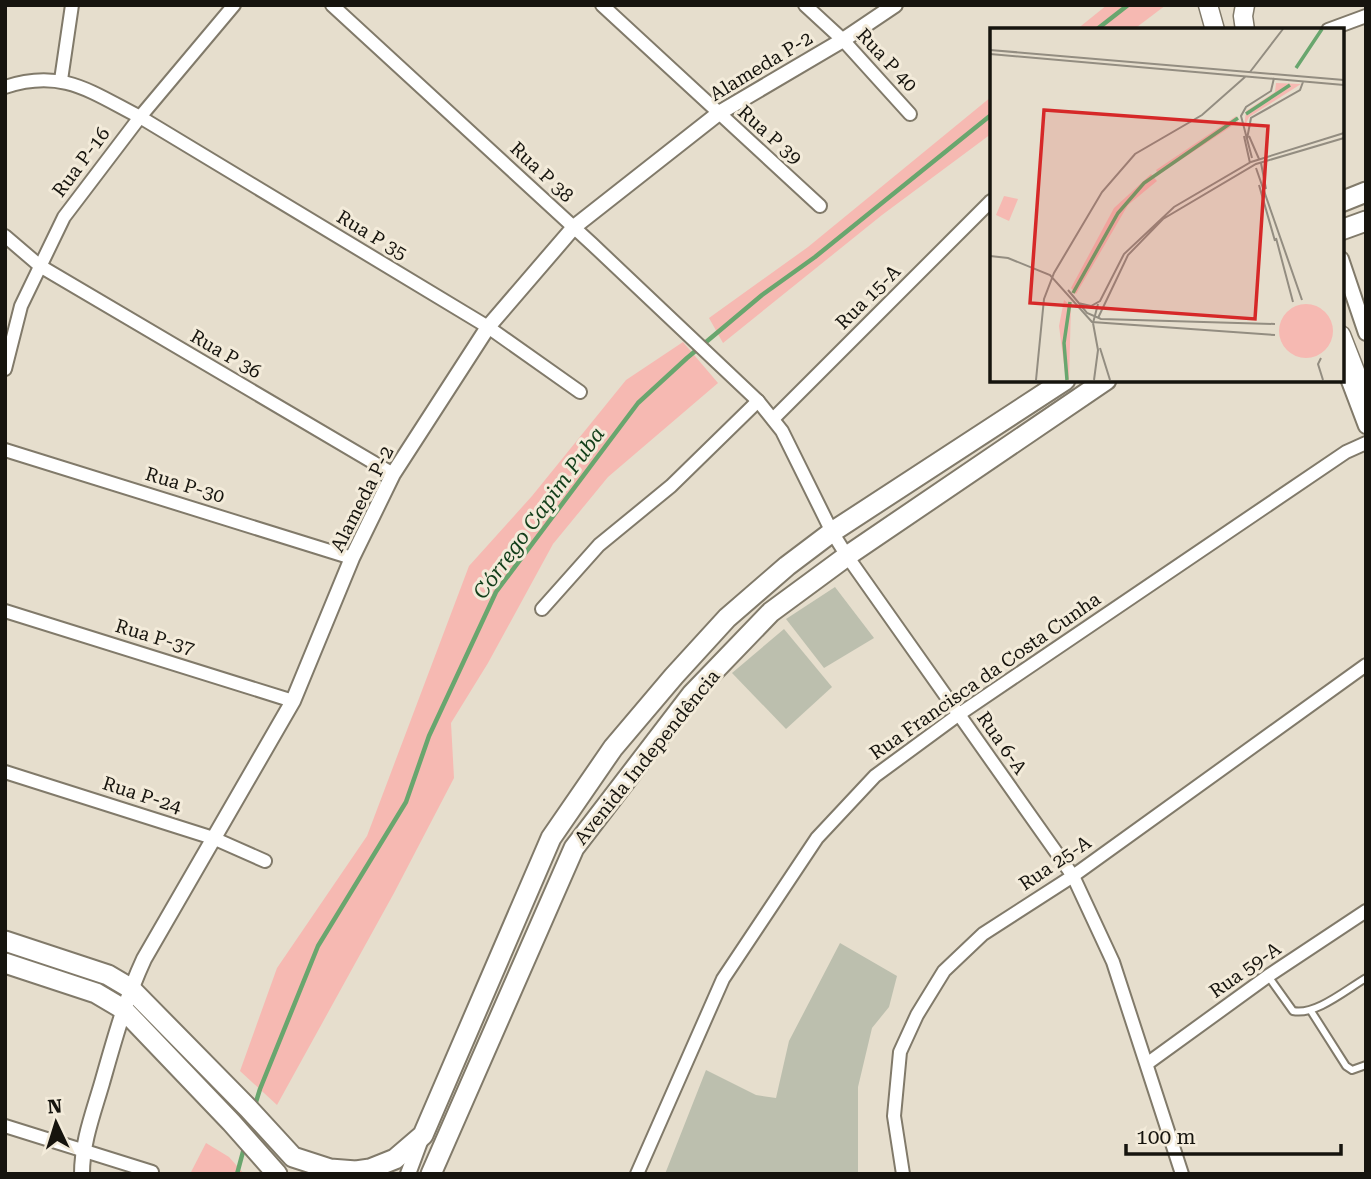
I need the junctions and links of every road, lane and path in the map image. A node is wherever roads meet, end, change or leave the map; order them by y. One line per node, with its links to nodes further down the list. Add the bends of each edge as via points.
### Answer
1 (72, 5): 14 (street)
2 (234, 5): 18 (street, Rua P-16)
3 (332, 5): 24 (street, Rua P 38)
4 (603, 5): 16 (street, Rua P 39)
5 (805, 5): 13 (street, Rua P 40)
6 (895, 5): 13 (street, Alameda P-2)
7 (1208, 5): 10 (main road)
8 (1245, 5): 11 (main road)
9 (1366, 16): 12 (street)
10 (1214, 28)
11 (1245, 28)
12 (1333, 28)
13 (842, 40): 16 (street, Alameda P-2); 17 (street, Rua P 40)
14 (61, 80): 15 (street, via 27,80); 18 (street, Rua P 35)
15 (5, 87)
16 (719, 114): 22 (street, Rua P 39); 24 (street, Alameda P-2)
17 (910, 114)
18 (139, 117): 28 (street, Rua P-16, via 64,217); 29 (street, Rua P 35)
19 (1366, 192): 20 (main road)
20 (1343, 201)
21 (990, 202): 41 (street, Rua 15-A)
22 (821, 206)
23 (1366, 221): 25 (main road)
24 (574, 227): 29 (street, Alameda P-2); 34 (street, Rua P 38)
25 (1343, 234)
26 (5, 236): 28 (street, Rua P 36)
27 (1343, 265): 30 (street)
28 (40, 266): 33 (street, Rua P-16, via 21,306); 46 (street, Rua P 36)
29 (488, 327): 37 (street, Rua P 35); 46 (street, Alameda P-2)
30 (1366, 333)
31 (1343, 340): 38 (main road)
32 (1343, 365): 42 (street)
33 (5, 369)
34 (724, 369): 39 (street, Rua 6-A)
35 (1062, 382): 40 (main road, Avenida Independência)
36 (1103, 382): 43 (main road, Avenida Independência)
37 (580, 392)
38 (1366, 399)
39 (758, 401): 41 (street, Rua 6-A); 50 (street, via 671,486 599,545)
40 (1013, 415): 43 (main road); 47 (main road, Avenida Independência)
41 (773, 419): 47 (street, Rua 6-A)
42 (1366, 426)
43 (1027, 433): 48 (main road, Avenida Independência)
44 (1366, 443): 54 (street, Rua Francisca da Costa Cunha)
45 (5, 450): 49 (street, Rua P-30)
46 (393, 474): 49 (street, Alameda P-2)
47 (832, 532): 48 (street, Rua 6-A); 57 (main road, Avenida Independência, via 727,618 691,657 613,748)
48 (847, 556): 54 (street, Rua 6-A); 58 (main road, Avenida Independência, via 771,612 692,694)
49 (352, 558): 53 (street, Alameda P-2)
50 (542, 609)
51 (5, 611): 53 (street, Rua P-37)
52 (1366, 665): 60 (street, Rua 25-A)
53 (293, 701): 56 (street, Alameda P-2)
54 (958, 715): 60 (street, Rua 6-A); 81 (street, Rua Francisca da Costa Cunha, via 875,776 817,838 723,979)
55 (5, 772): 56 (street, Rua P-24)
56 (214, 838): 59 (street, Rua P-24); 66 (street, Alameda P-2)
57 (551, 838): 58 (main road); 72 (main road, Avenida Independência)
58 (574, 848): 80 (main road, Avenida Independência)
59 (265, 861)
60 (1073, 876): 69 (street, Rua 6-A, via 1113,962); 82 (street, Rua 25-A, via 983,934 944,971 917,1015 900,1052 894,1116)
61 (1366, 911): 64 (street, Rua 59-A)
62 (5, 941): 66 (main road, via 108,975)
63 (5, 963): 67 (main road, via 96,993)
64 (1268, 976): 68 (lane, via 1293,1010); 69 (street, Rua 59-A)
65 (1366, 978): 68 (lane)
66 (130, 988): 67 (street, Alameda P-2); 74 (main road)
67 (123, 1009): 73 (street, Alameda P-2); 75 (main road)
68 (1311, 1011): 70 (lane, via 1346,1066 1352,1070)
69 (1148, 1063): 83 (street, Rua 6-A)
70 (1366, 1065)
71 (5, 1126): 73 (street)
72 (423, 1135): 74 (main road, via 395,1159 370,1169 338,1170); 79 (street, Avenida Independência)
73 (82, 1150): 76 (street); 77 (street, Alameda P-2)
74 (288, 1152): 78 (main road)
75 (273, 1169)
76 (152, 1172)
77 (82, 1174)
78 (309, 1174)
79 (408, 1174)
80 (431, 1174)
81 (637, 1174)
82 (903, 1174)
83 (1182, 1174)

